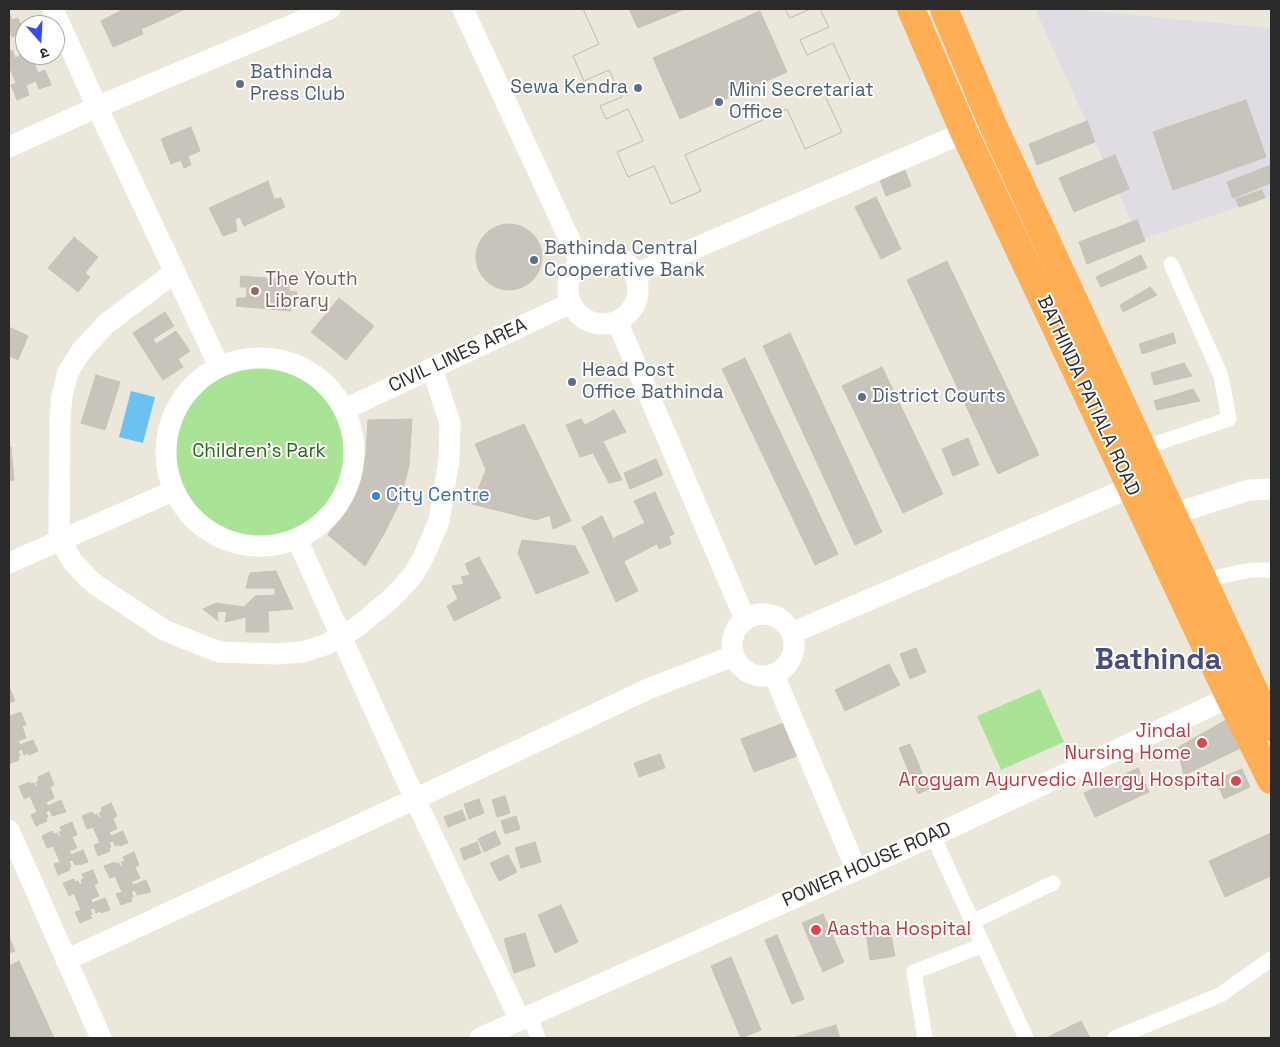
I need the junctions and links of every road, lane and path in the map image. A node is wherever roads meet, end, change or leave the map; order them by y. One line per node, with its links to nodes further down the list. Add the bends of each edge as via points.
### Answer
1 (53, 9): 6 (street)
2 (330, 9): 6 (street)
3 (463, 9): 10 (street)
4 (911, 9): 8 (highway, BATHINDA PATIALA ROAD)
5 (944, 9): 7 (highway)
6 (97, 107): 9 (street); 12 (street)
7 (991, 121): 8 (street); 19 (highway)
8 (964, 132): 13 (street); 20 (highway, BATHINDA PATIALA ROAD)
9 (9, 147)
10 (580, 262): 13 (street, via 599,254 610,254 625,262); 14 (street, via 568,281)
11 (1171, 264): 19 (street, via 1221,376 1229,419)
12 (175, 272): 16 (street); 25 (street, via 106,324 82,350 68,372 60,425)
13 (635, 274): 15 (street, via 637,296 626,315)
14 (571, 303): 15 (street, via 590,321 606,324); 17 (street, CIVIL LINES AREA)
15 (617, 321): 29 (street)
16 (219, 366): 18 (street, via 247,358 277,358 304,368 328,385); 22 (street, via 195,383 176,406 166,433 165,463)
17 (432, 368): 18 (street, CIVIL LINES AREA); 31 (street, via 450,432 439,521 424,558 405,585 357,627)
18 (344, 409): 24 (street, via 354,438 353,469 343,498 323,522)
19 (1143, 448): 23 (highway)
20 (1131, 487): 30 (street); 34 (highway, BATHINDA PATIALA ROAD)
21 (1271, 489): 23 (street, via 1250,490)
22 (173, 491): 24 (street, via 189,516 212,534 239,544 269,546); 25 (street)
23 (1173, 514): 28 (highway)
24 (297, 539): 31 (street)
25 (60, 540): 26 (street); 31 (street, via 73,562 96,585 164,630 220,652 302,652 325,645)
26 (9, 563)
27 (1271, 570): 28 (street, via 1251,570)
28 (1204, 580): 34 (highway)
29 (745, 619): 30 (street, via 767,614 784,621); 32 (street, via 737,627 732,640)
30 (792, 632): 33 (street, via 794,651 788,665)
31 (340, 635): 37 (street)
32 (733, 656): 33 (street, via 741,668 757,676); 37 (street, via 648,689)
33 (774, 675): 40 (street)
34 (1252, 691): 35 (highway); 36 (highway, BATHINDA PATIALA ROAD); 39 (street, POWER HOUSE ROAD)
35 (1271, 727)
36 (1271, 780)
37 (416, 799): 45 (street); 46 (street)
38 (9, 830): 45 (street)
39 (933, 836): 40 (street, POWER HOUSE ROAD); 42 (street)
40 (856, 869): 46 (street, POWER HOUSE ROAD)
41 (1054, 883): 42 (street)
42 (972, 922): 43 (street)
43 (983, 945): 50 (street, via 914,972); 51 (street)
44 (1271, 959): 52 (street, via 1220,995)
45 (66, 960): 47 (street)
46 (525, 1018): 48 (street, POWER HOUSE ROAD); 49 (street)
47 (101, 1038)
48 (480, 1038)
49 (538, 1038)
50 (924, 1038)
51 (1026, 1038)
52 (1115, 1038)

